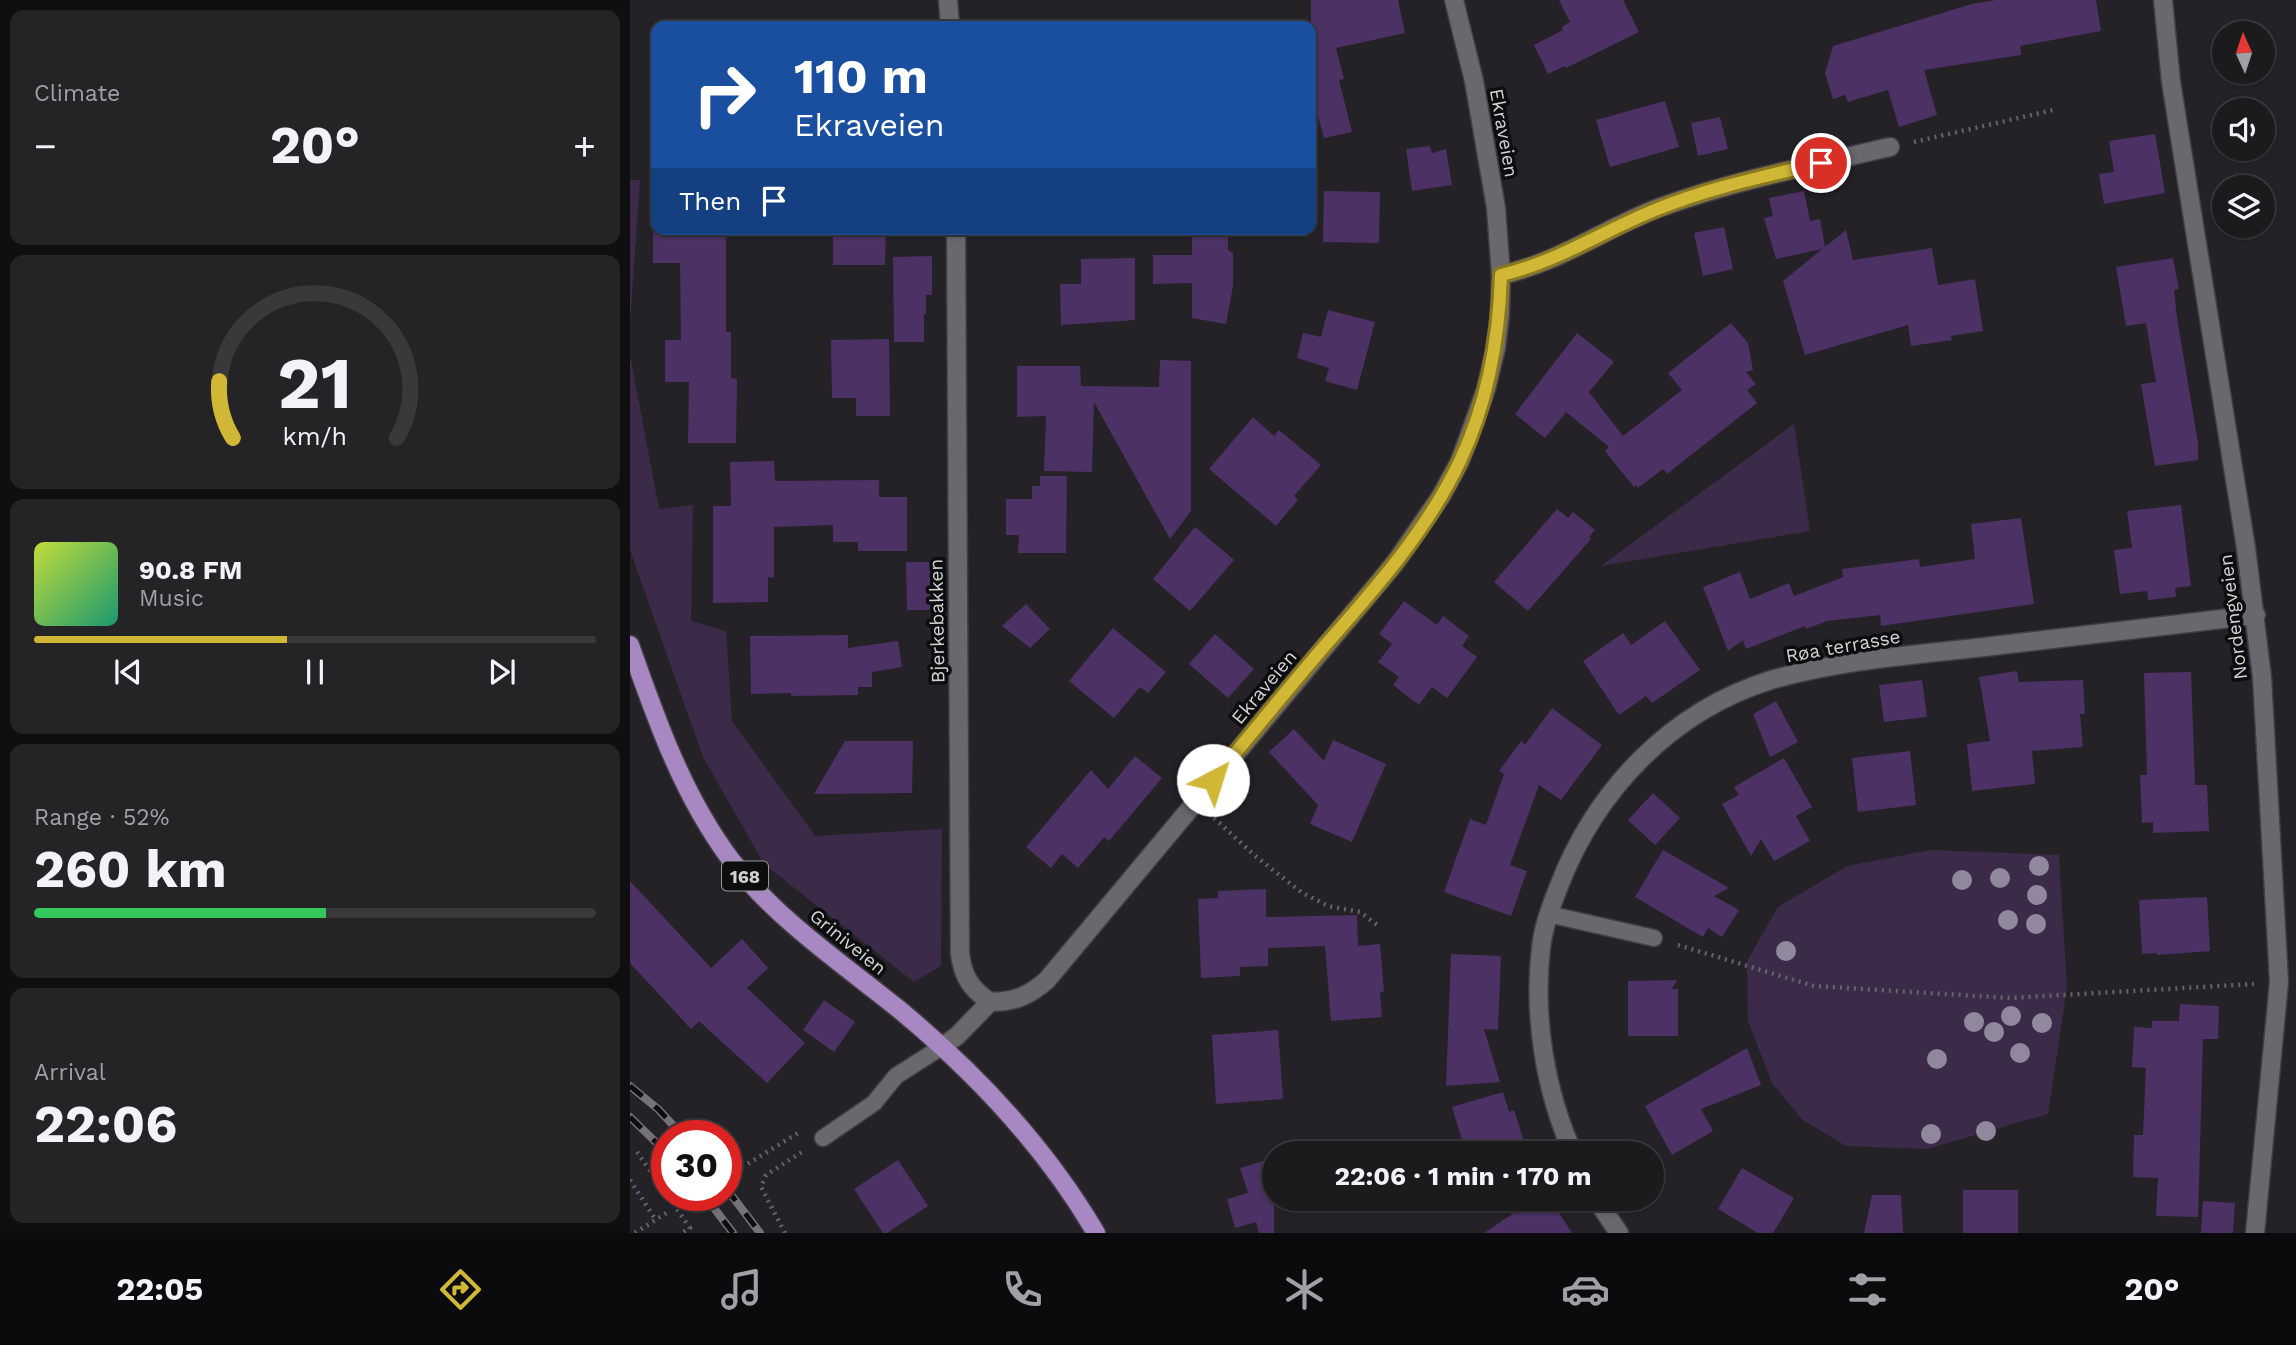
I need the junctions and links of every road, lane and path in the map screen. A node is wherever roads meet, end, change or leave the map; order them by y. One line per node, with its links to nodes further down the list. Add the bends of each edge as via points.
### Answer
1 (948, 0): 4 (street)
2 (1454, 0): 8 (street, Ekraveien, via 1488,162)
3 (2163, 0): 9 (street, Nordengveien, via 2171,82)
4 (950, 21)
5 (2053, 110): 6 (path)
6 (1890, 147): 8 (street, via 1749,180 1656,209 1549,261)
7 (956, 235): 16 (street, Bjerkebakken, via 960,954 969,984)
8 (1501, 275): 11 (street, Ekraveien, via 1496,348 1486,389 1460,461 1441,496 1395,563)
9 (2256, 615): 12 (street, Røa terrasse, via 1865,661 1770,681 1729,696 1655,743 1627,771 1588,825); 15 (street, Nordengveien)
10 (630, 645): 17 (main road, Griniveien / 168, via 677,765 731,860 775,907)
11 (1196, 801): 13 (path, via 1301,892 1328,906 1360,912); 16 (street, Ekraveien, via 1047,980 1022,998)
12 (1548, 914): 14 (lane); 19 (street, Røa terrasse, via 1541,947 1539,1015 1545,1061)
13 (1380, 927)
14 (1654, 938): 15 (path, via 1814,985 2010,998)
15 (2288, 982): 30 (street, Nordengveien)
16 (990, 1002): 17 (street)
17 (943, 1046): 18 (lane, via 896,1076 874,1103); 28 (main road, Griniveien / 168, via 1023,1129)
18 (823, 1138): 27 (path, via 766,1175 761,1187)
19 (1569, 1141)
20 (637, 1152): 26 (path, via 690,1228)
21 (630, 1180): 24 (path)
22 (1604, 1211): 29 (street)
23 (668, 1212): 24 (path)
24 (655, 1219): 25 (path)
25 (635, 1233)
26 (682, 1233)
27 (785, 1233)
28 (1096, 1233)
29 (1619, 1233)
30 (2255, 1233)

